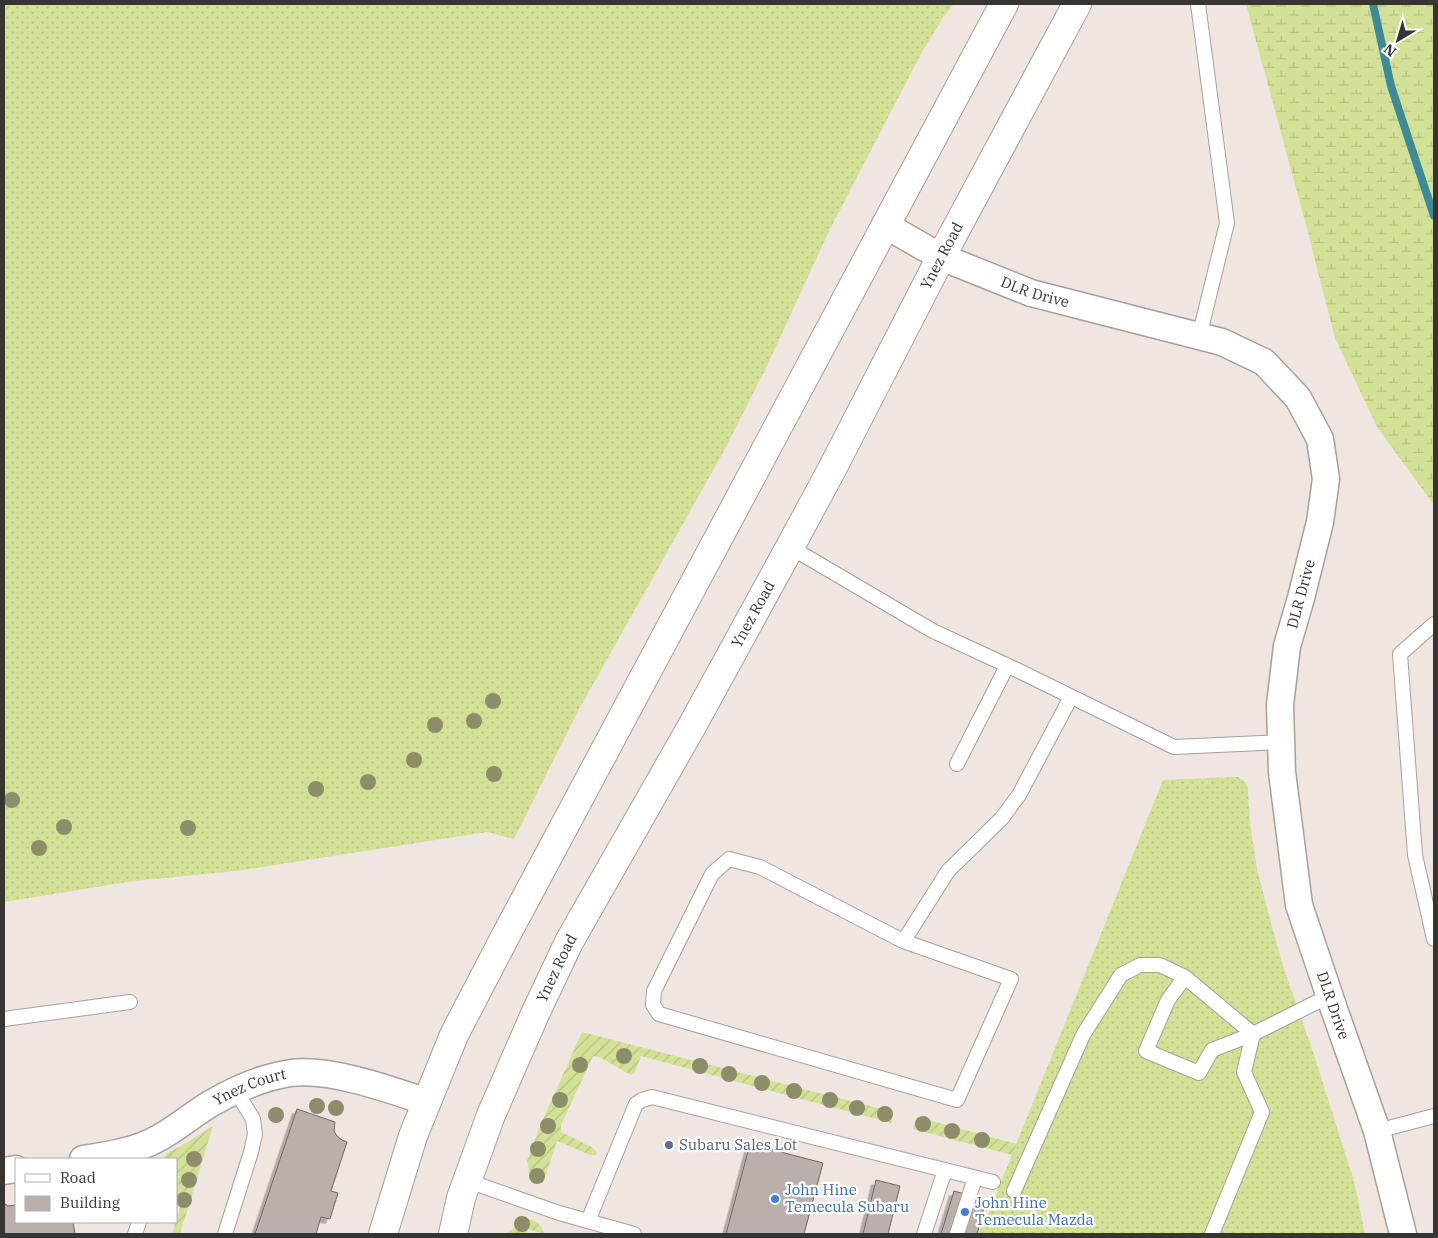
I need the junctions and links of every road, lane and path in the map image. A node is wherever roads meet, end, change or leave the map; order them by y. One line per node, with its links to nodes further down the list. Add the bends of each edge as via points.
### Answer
1 (1004, 4): 4 (main road)
2 (1077, 4): 5 (main road, Ynez Road)
3 (1198, 4): 6 (lane, via 1227,223)
4 (885, 225): 5 (street, DLR Drive); 21 (main road, via 496,953 454,1035)
5 (941, 257): 6 (street, DLR Drive, via 1031,293); 7 (main road, Ynez Road)
6 (1199, 337): 11 (street, DLR Drive, via 1222,342 1264,362 1298,398 1320,439 1326,479 1320,522 1287,646 1280,705)
7 (790, 547): 9 (lane, via 932,631); 28 (main road, Ynez Road, via 569,942 512,1064)
8 (1434, 624): 13 (lane, via 1400,654 1415,855)
9 (1007, 666): 10 (lane); 12 (lane)
10 (1071, 697): 11 (lane, via 1174,747); 14 (lane, via 1019,795 1002,818 948,871)
11 (1281, 742): 16 (street, DLR Drive, via 1299,905)
12 (957, 764)
13 (1434, 939)
14 (902, 941): 14 (lane, via 760,867 730,859 712,874 654,991 653,1005 659,1014 957,1100 1011,979)
15 (1185, 977): 19 (lane); 19 (lane, via 1168,1000 1146,1051 1199,1073 1212,1050); 30 (lane, via 1160,965 1140,965 1121,975 1084,1035)
16 (1329, 996): 19 (lane); 23 (street, DLR Drive)
17 (130, 1002): 18 (lane)
18 (4, 1019)
19 (1253, 1034): 38 (lane, via 1244,1072 1262,1112)
20 (236, 1091): 21 (street, Ynez Court, via 292,1073 321,1074 381,1087); 24 (street, Ynez Court, via 210,1104); 32 (lane, via 253,1119 255,1134)
21 (427, 1102): 33 (main road, via 413,1136)
22 (1434, 1116): 23 (lane)
23 (1377, 1131): 39 (street, DLR Drive)
24 (141, 1153): 25 (street, Ynez Court)
25 (91, 1158)
26 (945, 1170): 27 (lane); 31 (lane, via 652,1097 636,1104); 36 (lane)
27 (975, 1178): 29 (lane); 37 (lane)
28 (468, 1182): 31 (lane); 34 (main road, Ynez Road)
29 (993, 1182)
30 (1014, 1191)
31 (588, 1221): 35 (lane)
32 (225, 1234)
33 (383, 1234)
34 (452, 1234)
35 (634, 1234)
36 (924, 1234)
37 (957, 1234)
38 (1212, 1234)
39 (1403, 1234)

